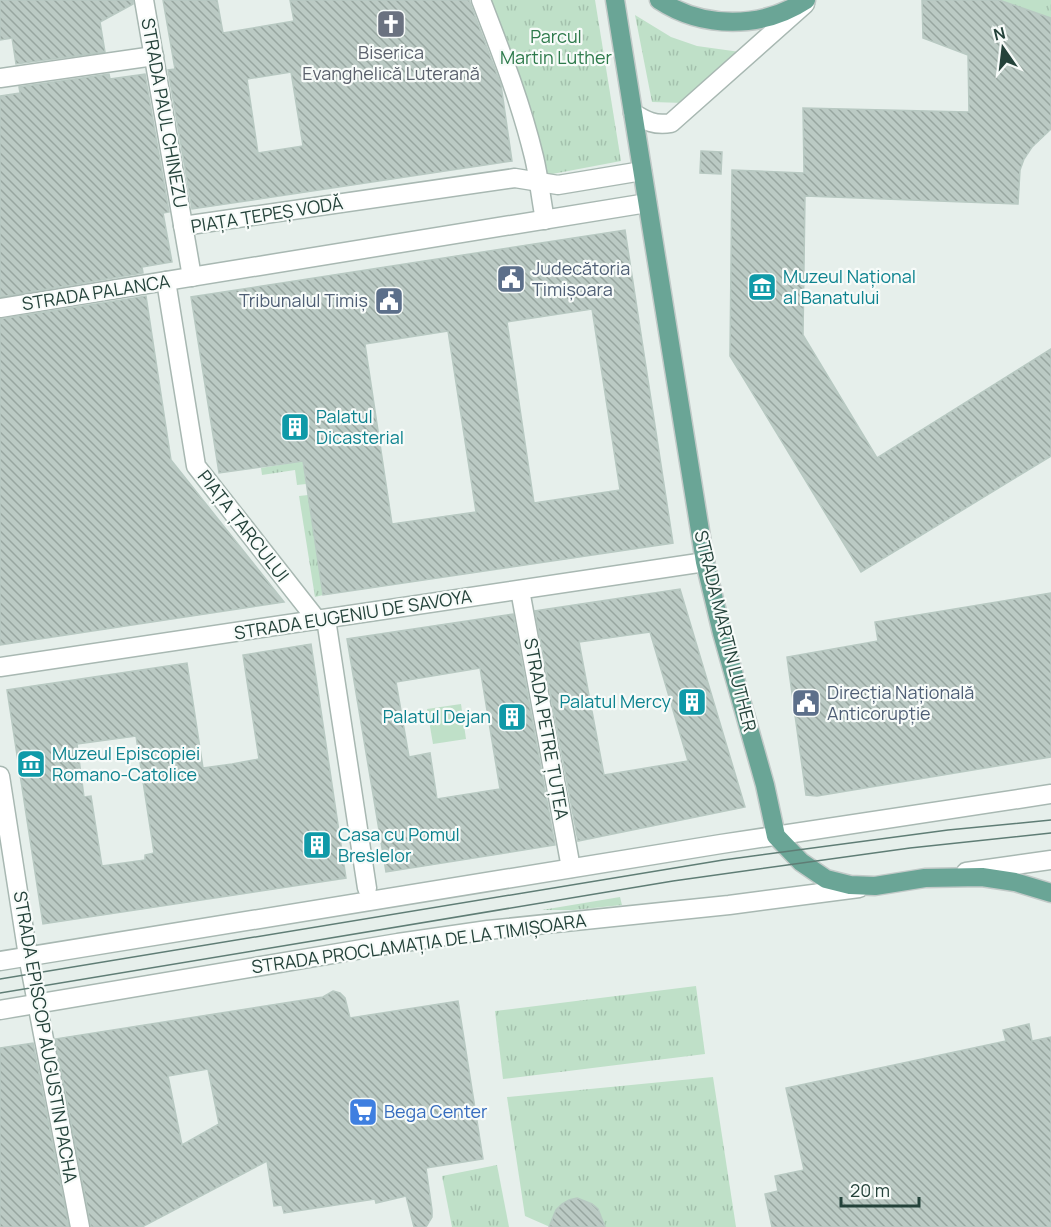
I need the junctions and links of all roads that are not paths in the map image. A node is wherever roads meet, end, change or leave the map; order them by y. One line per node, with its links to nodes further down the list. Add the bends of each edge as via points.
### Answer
1 (144, 0): 6 (street, STRADA PAUL CHINEZU)
2 (481, 0): 10 (street, via 511,78)
3 (615, 0): 8 (main road, STRADA MARTIN LUTHER)
4 (659, 0): 5 (main road, via 697,18 732,22 766,18)
5 (808, 0): 8 (street, via 671,123 648,123)
6 (154, 56): 7 (street); 13 (street, STRADA PAUL CHINEZU)
7 (0, 78)
8 (633, 113): 9 (main road, STRADA MARTIN LUTHER)
9 (642, 171): 10 (street, PIAȚA ȚEPEȘ VODĂ, via 558,185); 11 (main road, STRADA MARTIN LUTHER)
10 (538, 181): 12 (street); 13 (street, PIAȚA ȚEPEȘ VODĂ, via 515,178)
11 (647, 203): 12 (street); 17 (main road, STRADA MARTIN LUTHER)
12 (545, 220): 14 (street)
13 (183, 226): 14 (street, PIAȚA ȚEPEȘ VODĂ)
14 (192, 277): 15 (street, STRADA PALANCA)
15 (166, 281): 16 (street, STRADA PALANCA); 19 (street, PIAȚA ȚARCULUI, via 196,466)
16 (0, 308)
17 (705, 562): 18 (street, STRADA EUGENIU DE SAVOYA); 23 (main road, STRADA MARTIN LUTHER)
18 (520, 590): 19 (street, STRADA EUGENIU DE SAVOYA); 25 (street, STRADA PETRE ȚUȚEA)
19 (321, 619): 20 (street, STRADA EUGENIU DE SAVOYA); 28 (street)
20 (0, 667)
21 (0, 776): 30 (street, STRADA EPISCOP AUGUSTIN PACHA)
22 (1051, 794): 23 (street)
23 (776, 836): 25 (street); 27 (main road, via 819,875 841,883)
24 (1051, 860): 26 (street)
25 (572, 868): 30 (street)
26 (925, 878): 27 (main road); 29 (main road, via 994,878)
27 (874, 886): 32 (street, STRADA PROCLAMAȚIA DE LA TIMIȘOARA, via 488,930)
28 (367, 888)
29 (1051, 893)
30 (28, 956): 31 (street); 32 (street, STRADA EPISCOP AUGUSTIN PACHA)
31 (0, 961)
32 (38, 1004): 33 (street, STRADA PROCLAMAȚIA DE LA TIMIȘOARA); 34 (street, STRADA EPISCOP AUGUSTIN PACHA)
33 (0, 1010)
34 (80, 1227)

